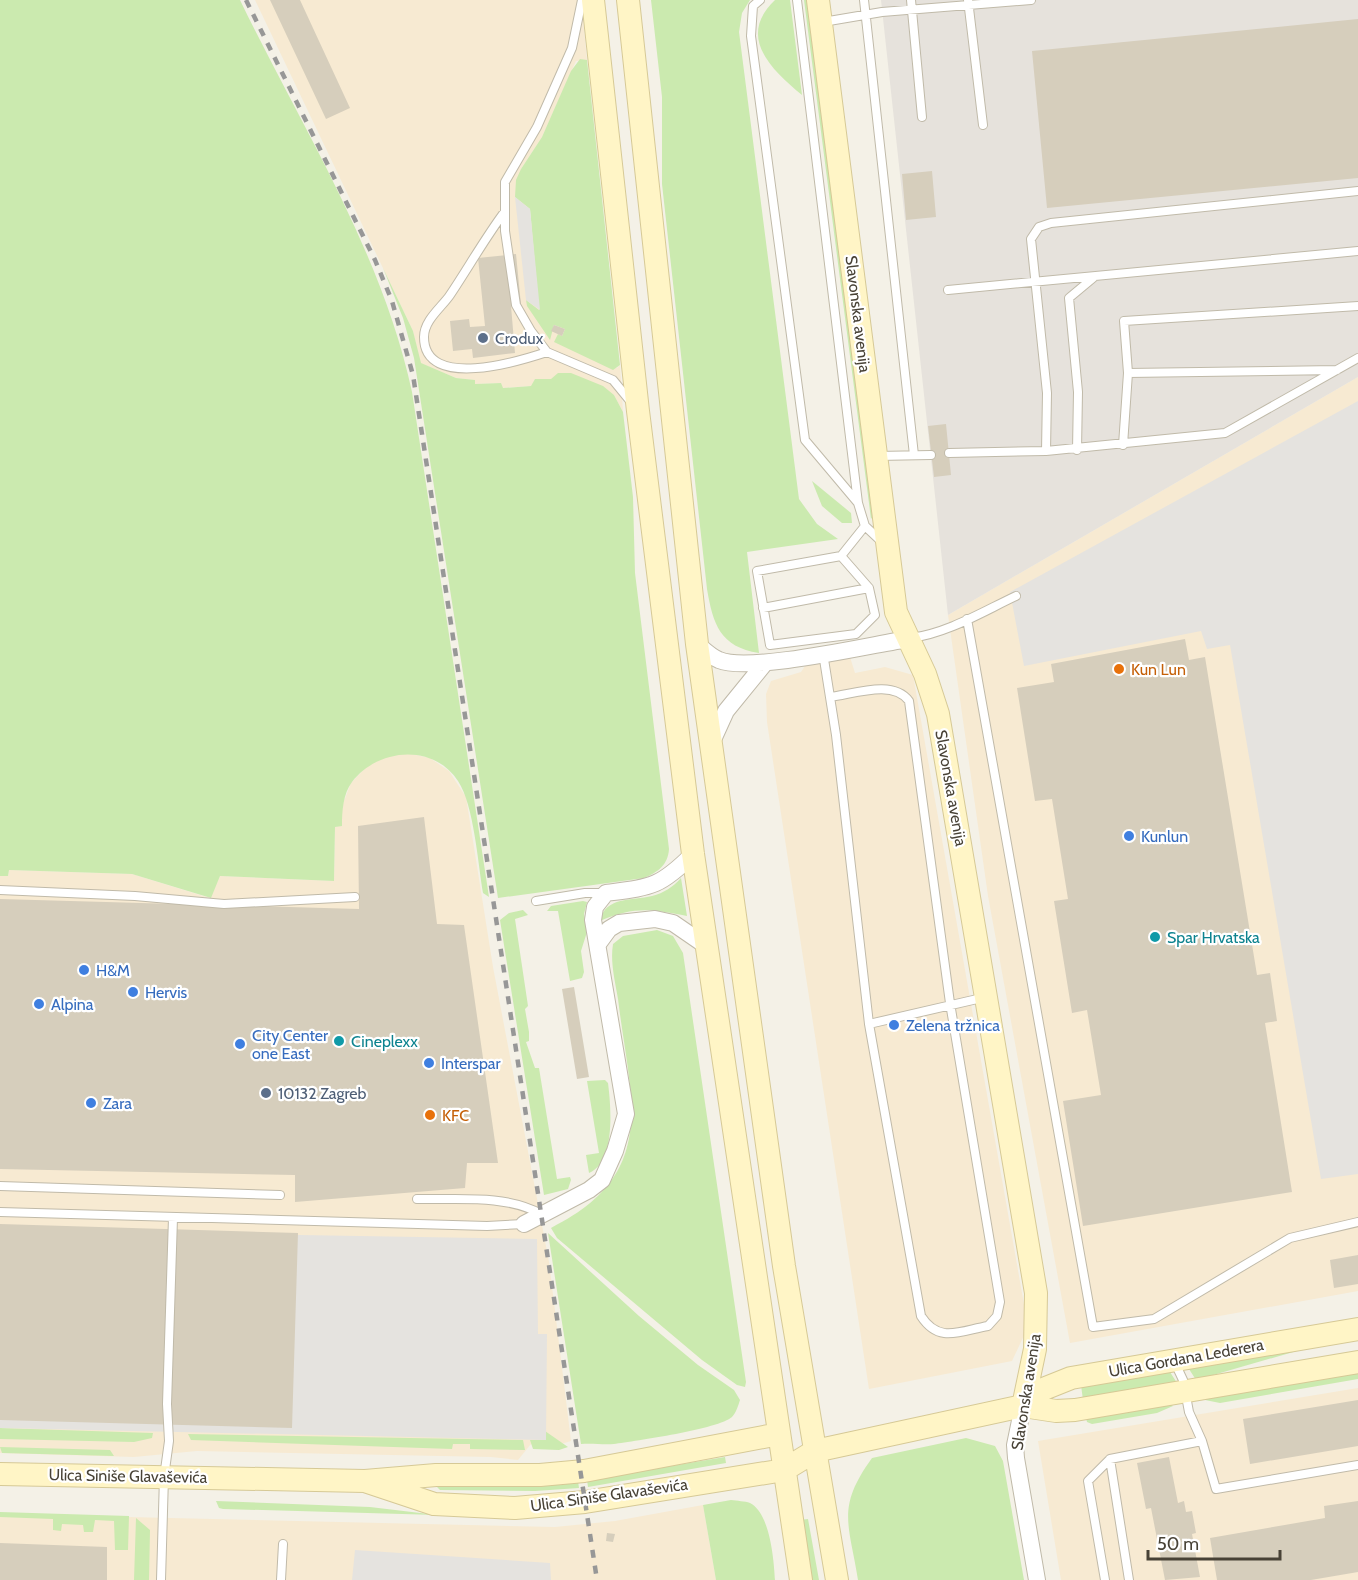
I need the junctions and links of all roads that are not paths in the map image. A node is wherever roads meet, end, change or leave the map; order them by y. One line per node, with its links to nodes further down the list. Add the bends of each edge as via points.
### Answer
1 (582, 0): 17 (lane, via 572,48 537,127 505,182)
2 (593, 0): 27 (street)
3 (628, 0): 44 (street)
4 (760, 0): 35 (lane, via 753,6 751,36 805,440)
5 (797, 0): 35 (lane)
6 (818, 0): 13 (street, Slavonska avenija)
7 (864, 0): 12 (lane)
8 (911, 0): 11 (lane)
9 (1031, 0): 10 (lane)
10 (968, 3): 11 (lane); 15 (lane)
11 (912, 10): 12 (lane); 14 (lane)
12 (866, 15): 13 (lane); 32 (lane)
13 (821, 22): 34 (street, Slavonska avenija)
14 (922, 117)
15 (982, 125)
16 (1358, 191): 20 (lane, via 1039,226 1031,239)
17 (503, 213): 23 (lane, via 516,305); 23 (lane, via 450,296 428,322 424,336 427,349 436,360 457,370 514,364)
18 (1358, 251): 19 (lane)
19 (1093, 277): 20 (lane); 29 (lane, via 1069,298 1078,392)
20 (1034, 284): 21 (lane); 30 (lane, via 1047,393)
21 (948, 290)
22 (1358, 306): 26 (lane, via 1124,321)
23 (548, 352): 27 (lane, via 613,380)
24 (1358, 358): 25 (lane)
25 (1337, 370): 26 (lane); 28 (lane, via 1225,433)
26 (1128, 373): 28 (lane)
27 (638, 411): 49 (street)
28 (1123, 445): 29 (lane)
29 (1077, 450): 30 (lane)
30 (1046, 451): 31 (lane)
31 (949, 453)
32 (914, 455): 33 (lane); 34 (lane)
33 (931, 455)
34 (877, 456): 37 (street, Slavonska avenija)
35 (858, 503): 36 (lane)
36 (865, 526): 37 (lane); 38 (lane)
37 (887, 546): 43 (street, Slavonska avenija, via 896,612)
38 (841, 556): 39 (lane); 41 (lane, via 757,571)
39 (869, 588): 41 (lane); 41 (lane, via 875,615 856,634 770,645)
40 (1016, 596): 42 (lane)
41 (763, 608)
42 (967, 619): 43 (lane, via 927,636); 65 (lane, via 1093,1327 1154,1319 1290,1238)
43 (908, 639): 45 (street); 56 (street, Slavonska avenija, via 938,714)
44 (697, 644): 46 (street, via 719,660); 48 (street)
45 (823, 653): 46 (street); 47 (lane)
46 (765, 663): 48 (street, via 726,711)
47 (830, 698): 57 (lane, via 889,688 903,692 909,701); 58 (lane)
48 (711, 744): 76 (street, via 781,1243)
49 (693, 854): 51 (street, via 669,878 655,885); 55 (street)
50 (0, 890): 52 (lane, via 224,904)
51 (606, 893): 53 (lane); 54 (street, via 595,907 593,920)
52 (355, 897)
53 (536, 901)
54 (598, 944): 55 (street, via 609,929 620,924 655,919 674,923); 63 (street, via 626,1114 602,1180)
55 (705, 945): 74 (street)
56 (986, 997): 57 (lane); 68 (street, Slavonska avenija, via 1036,1293)
57 (950, 1003): 58 (lane); 58 (lane, via 1000,1302 997,1316 988,1326 941,1334 930,1329 921,1316)
58 (869, 1024)
59 (0, 1186): 60 (lane)
60 (280, 1195)
61 (417, 1199): 63 (lane, via 503,1202 526,1205)
62 (0, 1212): 64 (lane)
63 (542, 1214): 66 (street)
64 (173, 1218): 66 (lane); 81 (lane, via 169,1441)
65 (1358, 1222)
66 (525, 1224)
67 (1358, 1329): 69 (street, Ulica Gordana Lederera)
68 (1035, 1348): 71 (street, via 1052,1372); 73 (street, Slavonska avenija)
69 (1173, 1360): 71 (street, Ulica Gordana Lederera); 72 (lane)
70 (1358, 1362): 72 (street, Ulica Gordana Lederera)
71 (1071, 1378): 73 (street, Ulica Gordana Lederera, via 1041,1390)
72 (1185, 1393): 73 (street, Ulica Gordana Lederera, via 1056,1411); 75 (lane)
73 (1023, 1406): 76 (street, Ulica Gordana Lederera); 88 (street, Slavonska avenija, via 1016,1458)
74 (778, 1434): 76 (street); 79 (street); 82 (street, Ulica Siniše Glavaševića, via 580,1472 436,1475)
75 (1202, 1441): 77 (lane); 78 (lane, via 1216,1489)
76 (815, 1451): 79 (street, Ulica Gordana Lederera); 87 (street)
77 (1110, 1459): 89 (lane, via 1088,1481); 90 (lane)
78 (1358, 1466)
79 (784, 1470): 82 (street, Ulica Siniše Glavaševića, via 585,1502 515,1508 434,1504); 86 (street)
80 (0, 1474): 81 (street, Ulica Siniše Glavaševića)
81 (164, 1477): 82 (street, Ulica Siniše Glavaševića); 84 (lane)
82 (365, 1481)
83 (283, 1544): 85 (lane)
84 (161, 1580)
85 (281, 1580)
86 (801, 1580)
87 (837, 1580)
88 (1037, 1580)
89 (1105, 1580)
90 (1130, 1580)

